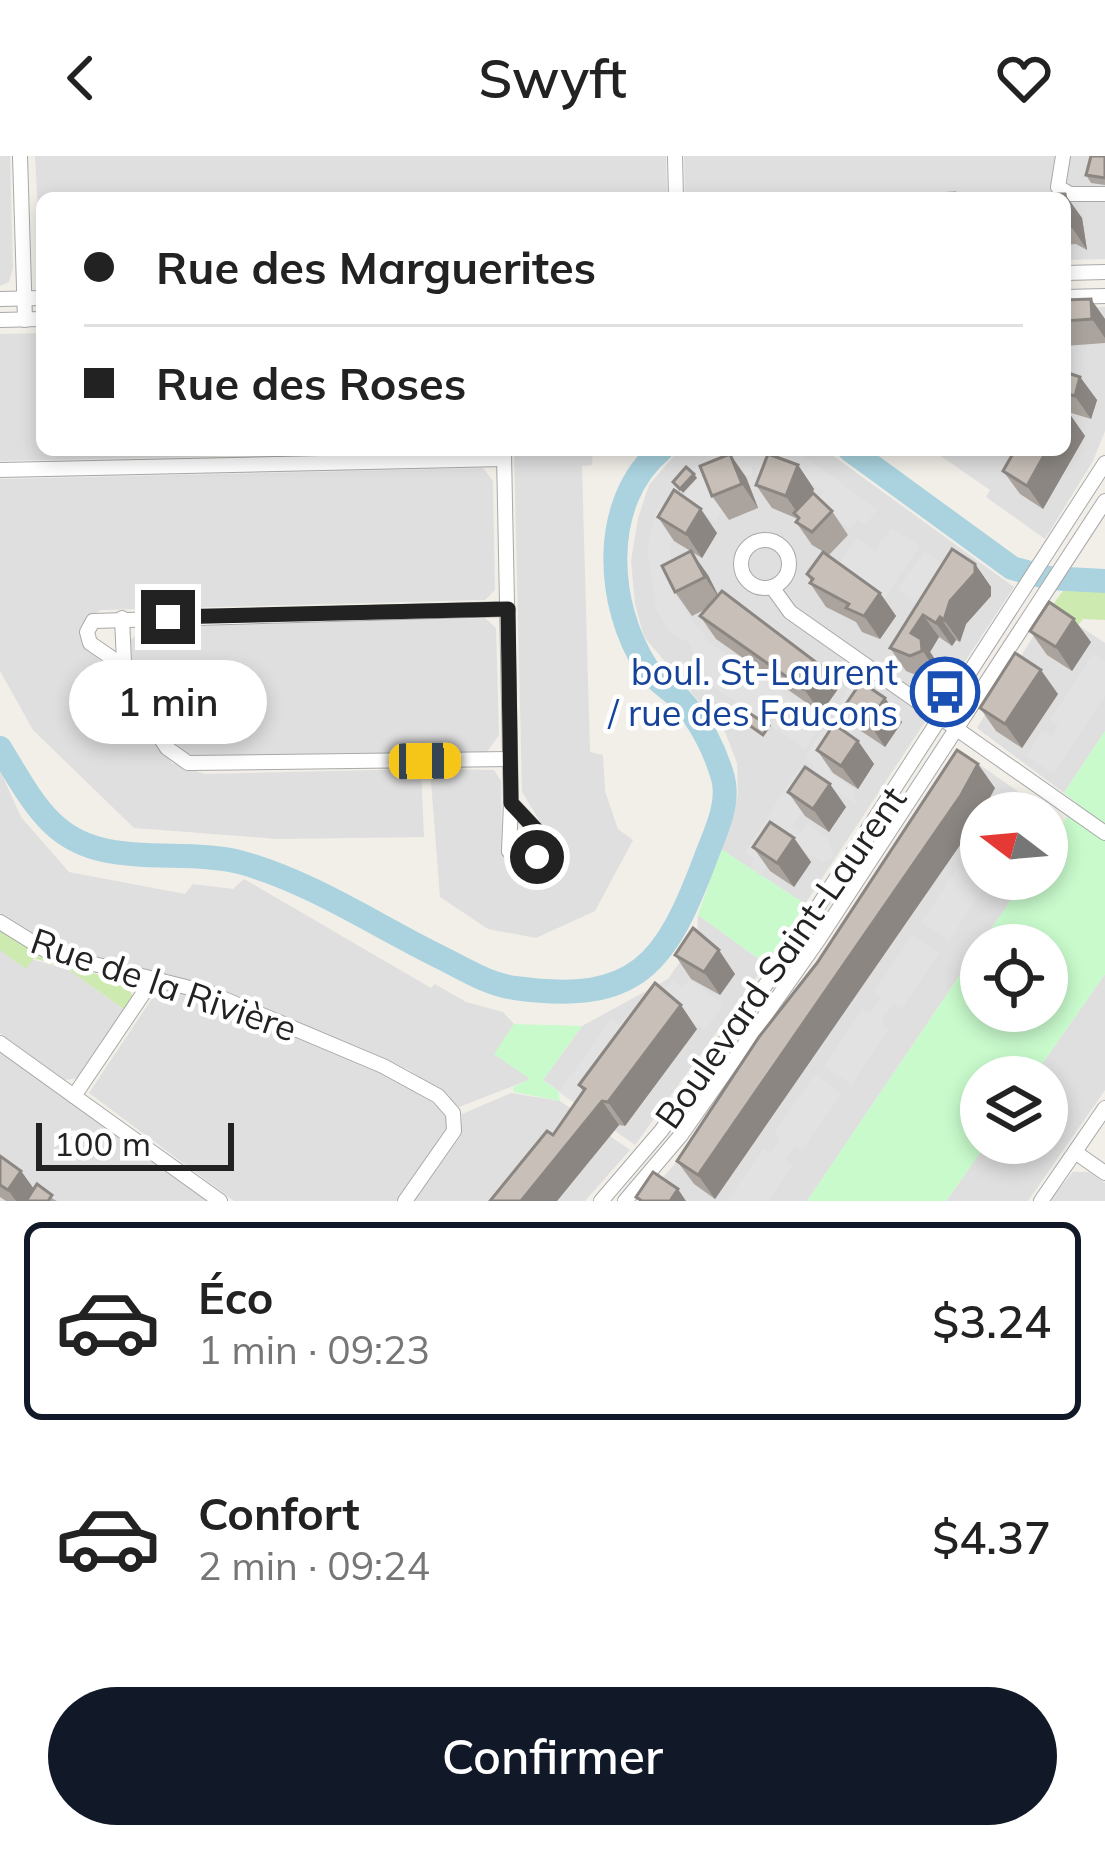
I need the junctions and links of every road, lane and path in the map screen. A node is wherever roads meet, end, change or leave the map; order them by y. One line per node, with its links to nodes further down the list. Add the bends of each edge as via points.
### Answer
1 (20, 156): 14 (street)
2 (675, 156): 4 (street)
3 (1064, 156): 5 (street, via 1058,187)
4 (676, 192)
5 (1067, 192)
6 (1071, 194): 7 (street)
7 (1105, 194)
8 (1105, 272): 9 (street)
9 (1071, 273)
10 (1105, 296): 11 (street)
11 (1071, 297)
12 (36, 298): 14 (street)
13 (0, 299): 14 (street)
14 (24, 299): 17 (street)
15 (36, 319): 17 (street)
16 (0, 320): 17 (street)
17 (25, 320)
18 (441, 456): 21 (street)
19 (504, 456): 24 (street)
20 (1105, 463): 27 (street, Boulevard Saint-Laurent)
21 (0, 470)
22 (1105, 501): 28 (street, Boulevard Saint-Laurent)
23 (772, 587): 27 (street, via 790,612)
24 (508, 609): 25 (street); 29 (street)
25 (122, 618): 26 (street); 26 (street, via 93,620 87,638)
26 (122, 664): 29 (street, via 125,684 167,748 194,765)
27 (941, 719): 28 (street); 41 (street, Boulevard Saint-Laurent, via 662,1131)
28 (957, 730): 31 (street); 42 (street, Boulevard Saint-Laurent, via 798,970)
29 (510, 759): 30 (street)
30 (511, 803)
31 (1105, 832)
32 (0, 922): 33 (street, Rue de la Rivière, via 50,953)
33 (153, 979): 35 (street); 40 (street, Rue de la Rivière, via 210,993 438,1096 453,1113 450,1137)
34 (0, 1043): 35 (street)
35 (74, 1096): 39 (street)
36 (1105, 1108): 37 (street)
37 (1075, 1152): 38 (street); 43 (street)
38 (1105, 1173)
39 (220, 1201)
40 (405, 1201)
41 (601, 1201)
42 (626, 1201)
43 (1041, 1201)

